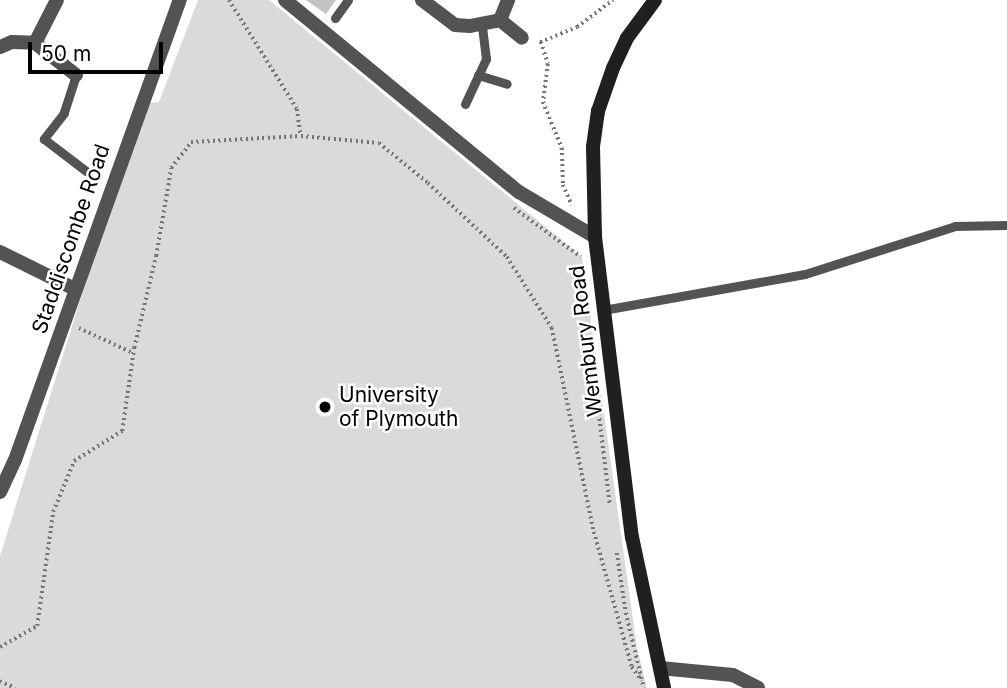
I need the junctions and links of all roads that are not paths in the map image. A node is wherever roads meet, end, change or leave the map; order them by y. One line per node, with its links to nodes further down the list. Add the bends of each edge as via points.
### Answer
1 (57, 0): 12 (street)
2 (180, 0): 22 (street, Staddiscombe Road)
3 (285, 0): 20 (street, via 519,192)
4 (348, 0): 8 (lane)
5 (422, 0): 10 (street, via 455,25)
6 (508, 0): 9 (street)
7 (655, 0): 20 (street, Wembury Road, via 627,38 598,111 593,147)
8 (335, 18)
9 (500, 20): 10 (street); 11 (street)
10 (482, 24): 15 (lane, via 486,58)
11 (522, 38)
12 (35, 43): 13 (street, via 12,42); 14 (street)
13 (0, 47)
14 (76, 75): 18 (lane, via 64,113 44,139)
15 (478, 75): 16 (lane); 17 (lane)
16 (507, 84)
17 (465, 104)
18 (86, 172)
19 (1007, 225): 23 (lane, via 955,226 805,274)
20 (594, 237): 23 (street, Wembury Road)
21 (0, 252): 22 (street)
22 (75, 289): 24 (street, Staddiscombe Road)
23 (603, 310): 25 (street, Wembury Road, via 632,537)
24 (0, 492)
25 (660, 668): 26 (street, Wembury Road); 27 (street, via 733,675)
26 (664, 688)
27 (758, 688)

